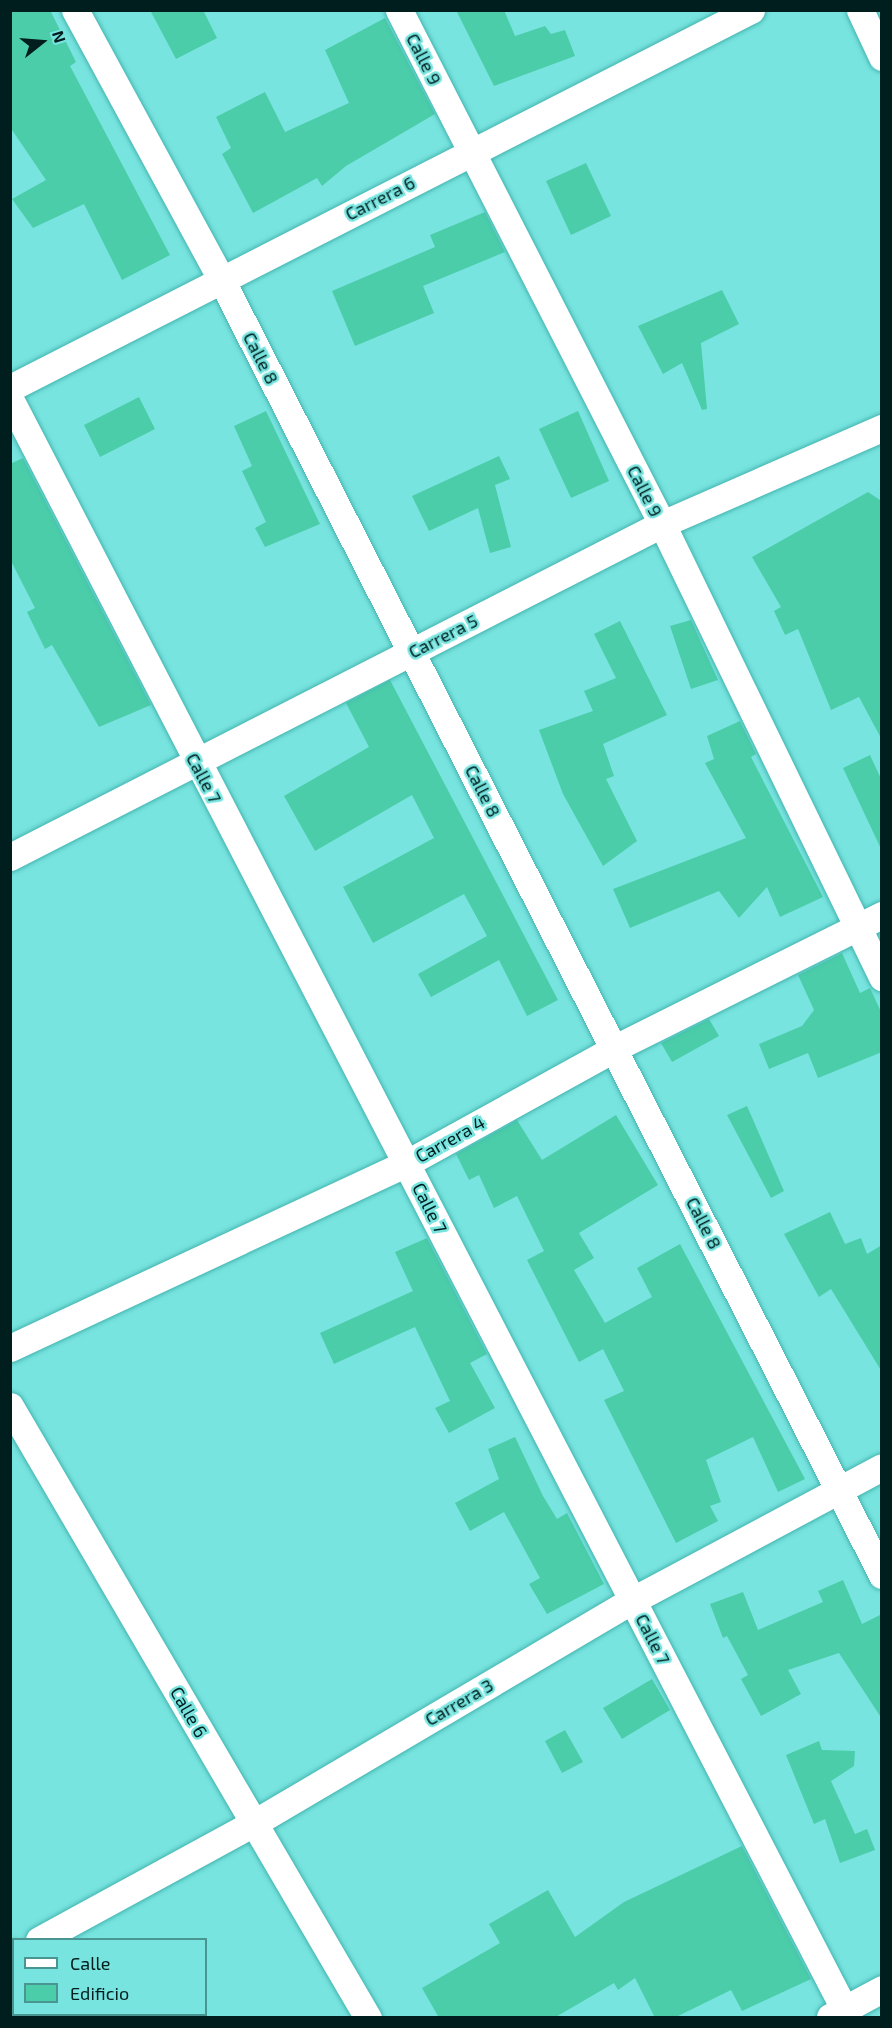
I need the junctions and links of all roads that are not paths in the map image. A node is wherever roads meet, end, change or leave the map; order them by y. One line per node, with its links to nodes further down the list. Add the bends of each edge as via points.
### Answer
1 (75, 10): 7 (street, Calle 8)
2 (399, 10): 6 (street, Calle 9)
3 (751, 10): 6 (street, Carrera 6)
4 (860, 10): 5 (street)
5 (882, 57)
6 (471, 152): 7 (street, Carrera 6); 11 (street, Calle 9)
7 (221, 279): 8 (street, Carrera 6); 12 (street, Calle 8)
8 (10, 388)
9 (10, 399): 13 (street, Calle 7)
10 (882, 428): 11 (street, Carrera 5)
11 (662, 524): 12 (street, Carrera 5); 16 (street, Calle 9)
12 (412, 652): 13 (street, Carrera 5); 18 (street, Calle 8)
13 (196, 763): 14 (street, Carrera 5); 19 (street, Calle 7)
14 (10, 857)
15 (882, 915): 16 (street, Carrera 4)
16 (857, 927): 17 (street, Calle 9); 18 (street, Carrera 4)
17 (882, 977)
18 (615, 1048): 19 (street, Carrera 4); 23 (street, Calle 8)
19 (407, 1163): 20 (street, Carrera 4); 25 (street, Calle 7)
20 (10, 1348)
21 (10, 1406): 26 (street, Calle 6)
22 (882, 1467): 23 (street, Carrera 3)
23 (838, 1490): 24 (street, Calle 8); 25 (street, Carrera 3)
24 (882, 1575)
25 (633, 1600): 26 (street, Carrera 3); 29 (street, Calle 7)
26 (254, 1823): 27 (street, Carrera 3); 30 (street, Calle 6)
27 (43, 1938)
28 (882, 1989): 29 (street)
29 (840, 2015)
30 (368, 2018)

